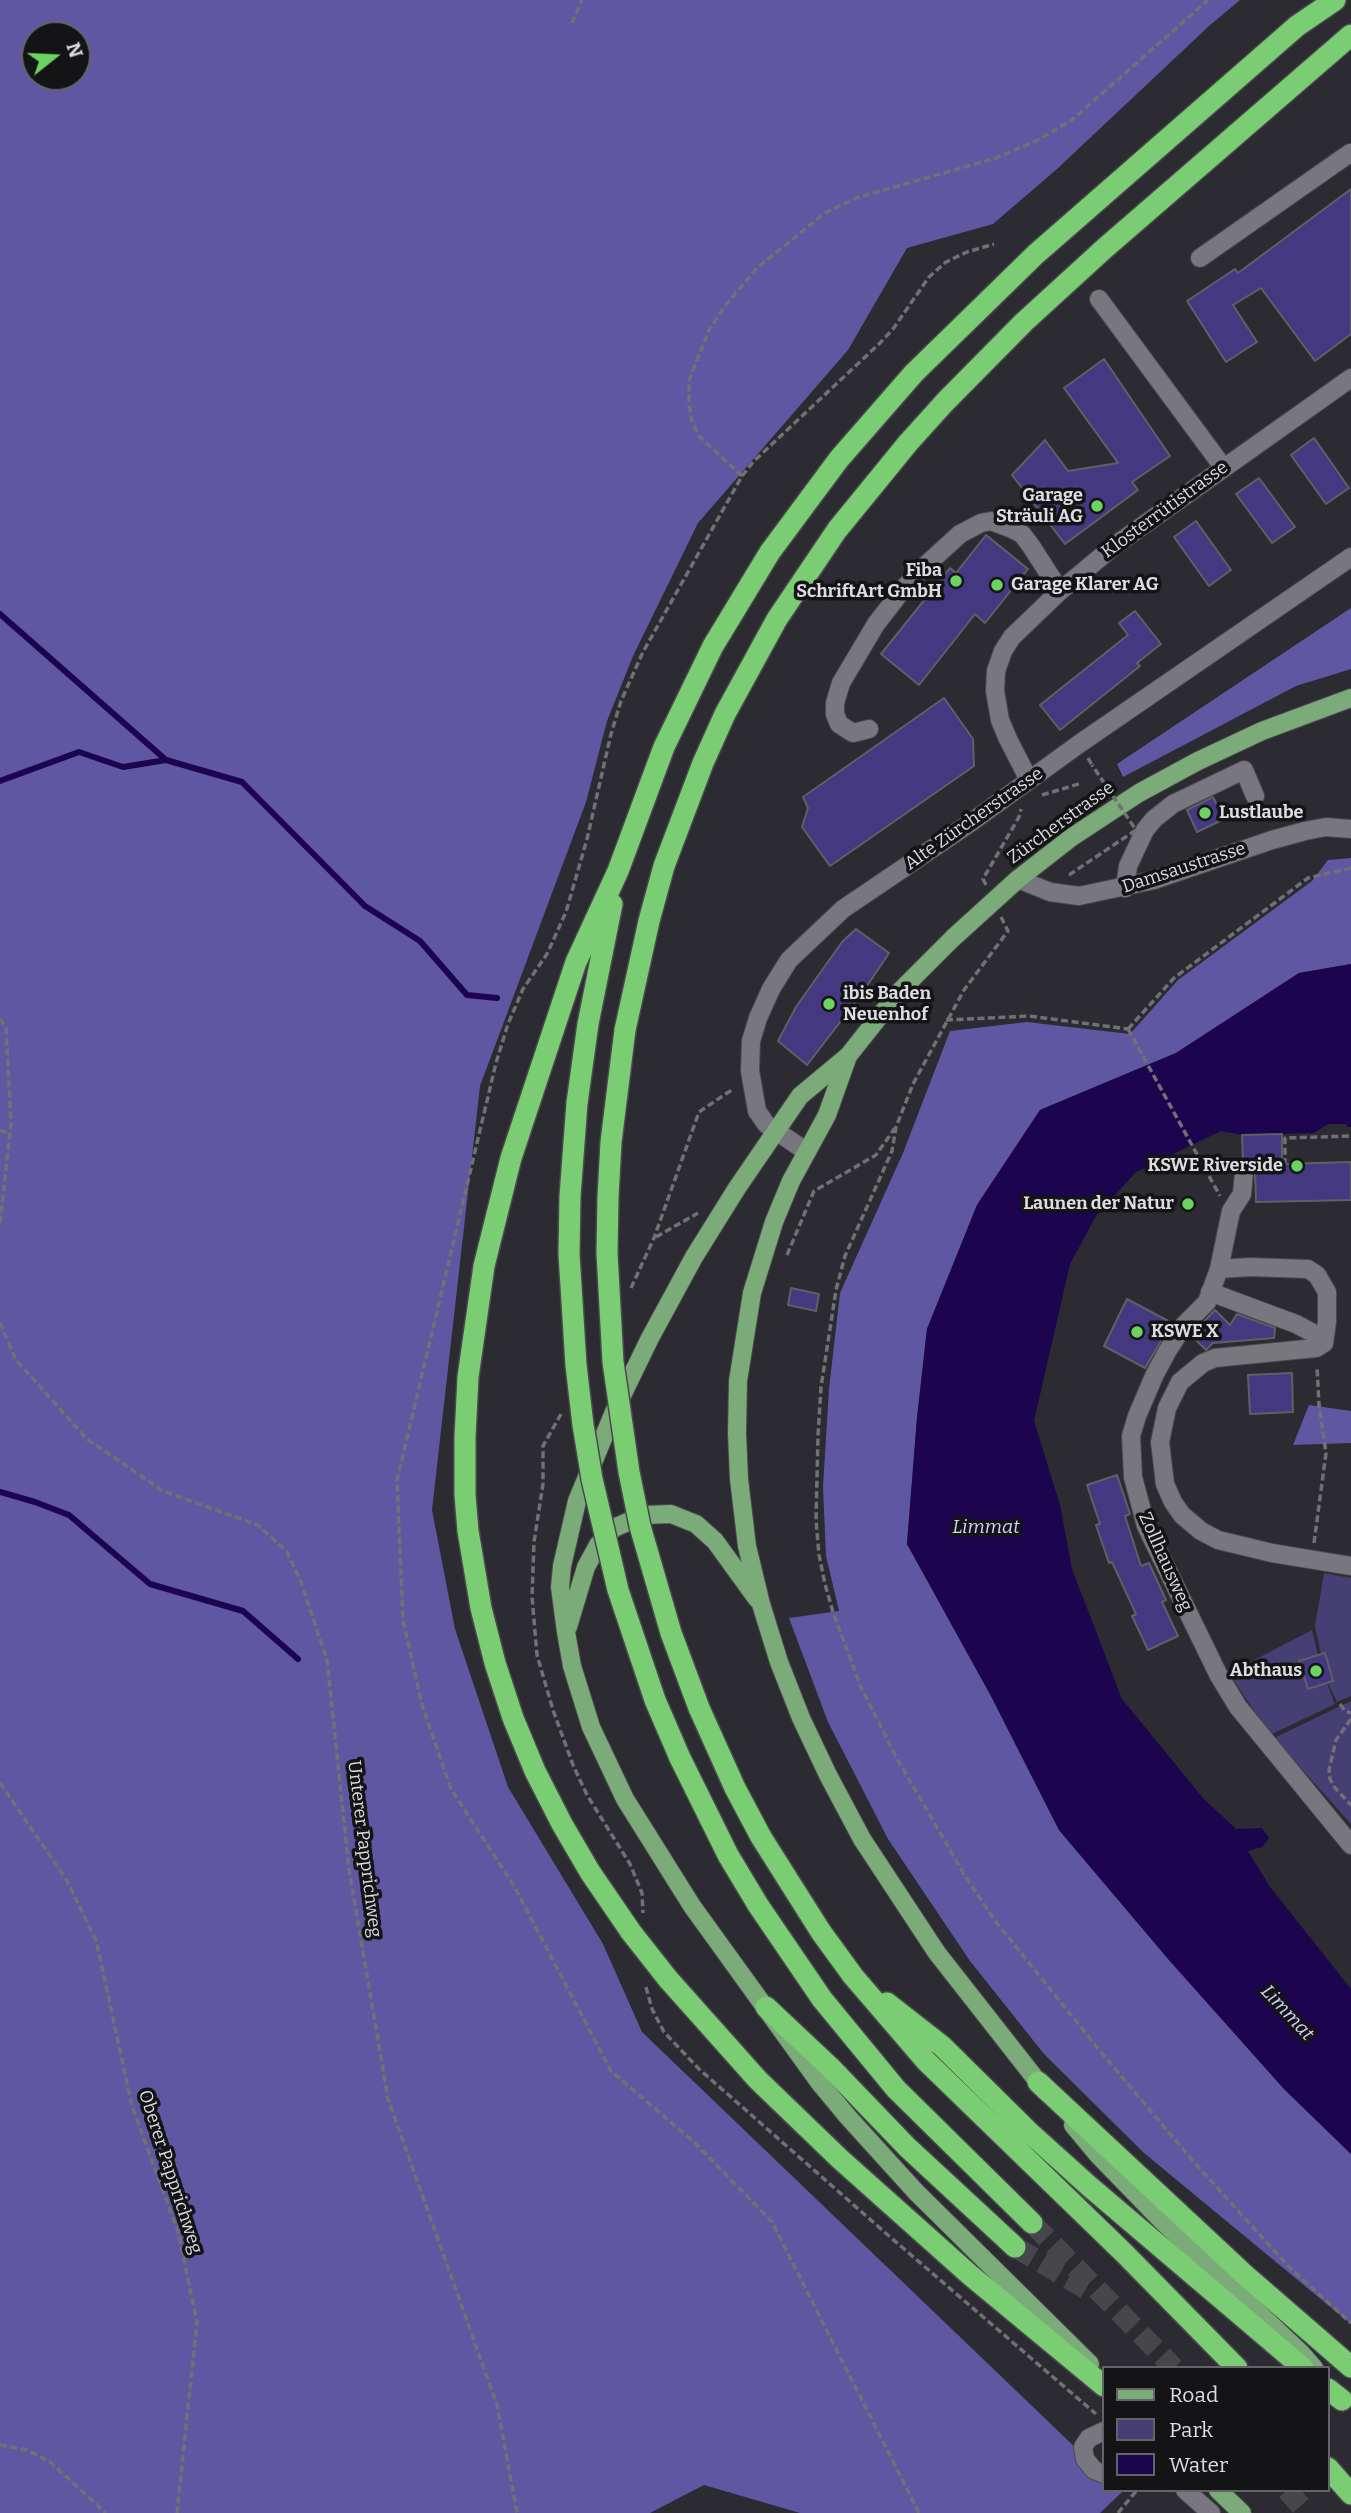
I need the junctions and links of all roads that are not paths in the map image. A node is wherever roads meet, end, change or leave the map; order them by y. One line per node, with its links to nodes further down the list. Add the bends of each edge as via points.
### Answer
1 (1320, 0): 3 (highway)
2 (1335, 0): 3 (highway)
3 (1297, 26): 17 (highway, via 995,292 914,373 839,458 770,552 713,646 664,747)
4 (1351, 35): 31 (highway, bridge, via 1024,322 926,422 837,530 777,620 703,763 664,866 636,972 612,1128 607,1267 620,1419 640,1526 671,1633 735,1788 798,1897)
5 (1351, 155): 6 (street)
6 (1200, 258)
7 (1099, 299): 9 (street)
8 (1351, 378): 9 (street, Klosterrütistrasse)
9 (1223, 467): 11 (street, Klosterrütistrasse, via 1123,539)
10 (1351, 557): 14 (street, Alte Zürcherstrasse)
11 (1060, 592): 13 (street, via 1022,534 1010,527 991,521 960,534 904,588 841,683 835,703 839,724 853,733); 14 (street, Klosterrütistrasse, via 1012,637 996,671 1000,720)
12 (1351, 698): 18 (main road, Zürcherstrasse, via 1251,735 1166,778 1072,837)
13 (869, 729)
14 (1032, 789): 21 (street, Alte Zürcherstrasse, via 843,909 789,960 771,989 751,1041 750,1071 757,1111)
15 (1255, 796): 19 (street, via 1244,770 1173,804 1145,830 1128,866)
16 (1351, 829): 19 (street, Damsaustrasse, via 1305,831)
17 (618, 871): 34 (highway, bridge, via 577,1102 569,1254 583,1424 618,1590 655,1700 702,1805 789,1954 896,2089); 41 (highway, bridge, via 576,962 519,1133 477,1303 468,1377 465,1476 477,1589 495,1663 535,1771 567,1834 668,1979 731,2052 839,2159)
18 (1018, 879): 19 (street, Damsaustrasse, via 1066,896); 20 (main road, Zürcherstrasse, via 898,993)
19 (1125, 888)
20 (848, 1056): 21 (main road, via 800,1096); 22 (main road, via 827,1115)
21 (775, 1131): 22 (street, Alte Zürcherstrasse); 29 (main road, via 694,1257 614,1412 577,1502 566,1546 560,1587)
22 (807, 1152): 28 (main road, via 786,1191 762,1258 738,1381 738,1479)
23 (1244, 1172): 24 (street, Zollhausweg, via 1242,1194 1231,1211)
24 (1219, 1269): 25 (street, Zollhausweg); 26 (street, via 1308,1269 1317,1275 1327,1292 1328,1322)
25 (1210, 1292): 26 (street, via 1296,1324 1311,1332); 30 (street, Zollhausweg, via 1168,1350 1137,1416 1131,1454 1138,1501 1199,1637 1238,1707)
26 (1320, 1346): 27 (street, via 1226,1356 1203,1363 1172,1393 1160,1442 1173,1502 1201,1531 1218,1540 1272,1553)
27 (1351, 1566)
28 (761, 1604): 29 (main road, via 715,1541 696,1524 671,1514 643,1516 614,1528 598,1545 586,1567); 33 (main road, via 801,1718 862,1839 937,1954)
29 (566, 1632): 32 (main road, via 582,1702 612,1775 692,1906)
30 (1351, 1846)
31 (853, 1976): 36 (highway, via 926,2061); 37 (highway, via 942,2046 1058,2159)
32 (766, 2007): 35 (highway); 40 (main road, via 819,2082 889,2162)
33 (1038, 2082): 38 (main road, via 1106,2163); 39 (highway)
34 (1032, 2223)
35 (1015, 2247)
36 (1235, 2366)
37 (1301, 2366)
38 (1312, 2366)
39 (1351, 2367)
40 (1102, 2377)
41 (1102, 2384)
42 (1102, 2422): 44 (street, via 1083,2447 1085,2459)
43 (1330, 2470): 47 (highway)
44 (1102, 2473)
45 (1187, 2492): 48 (street)
46 (1220, 2492): 49 (main road)
47 (1351, 2494)
48 (1211, 2513)
49 (1242, 2513)

